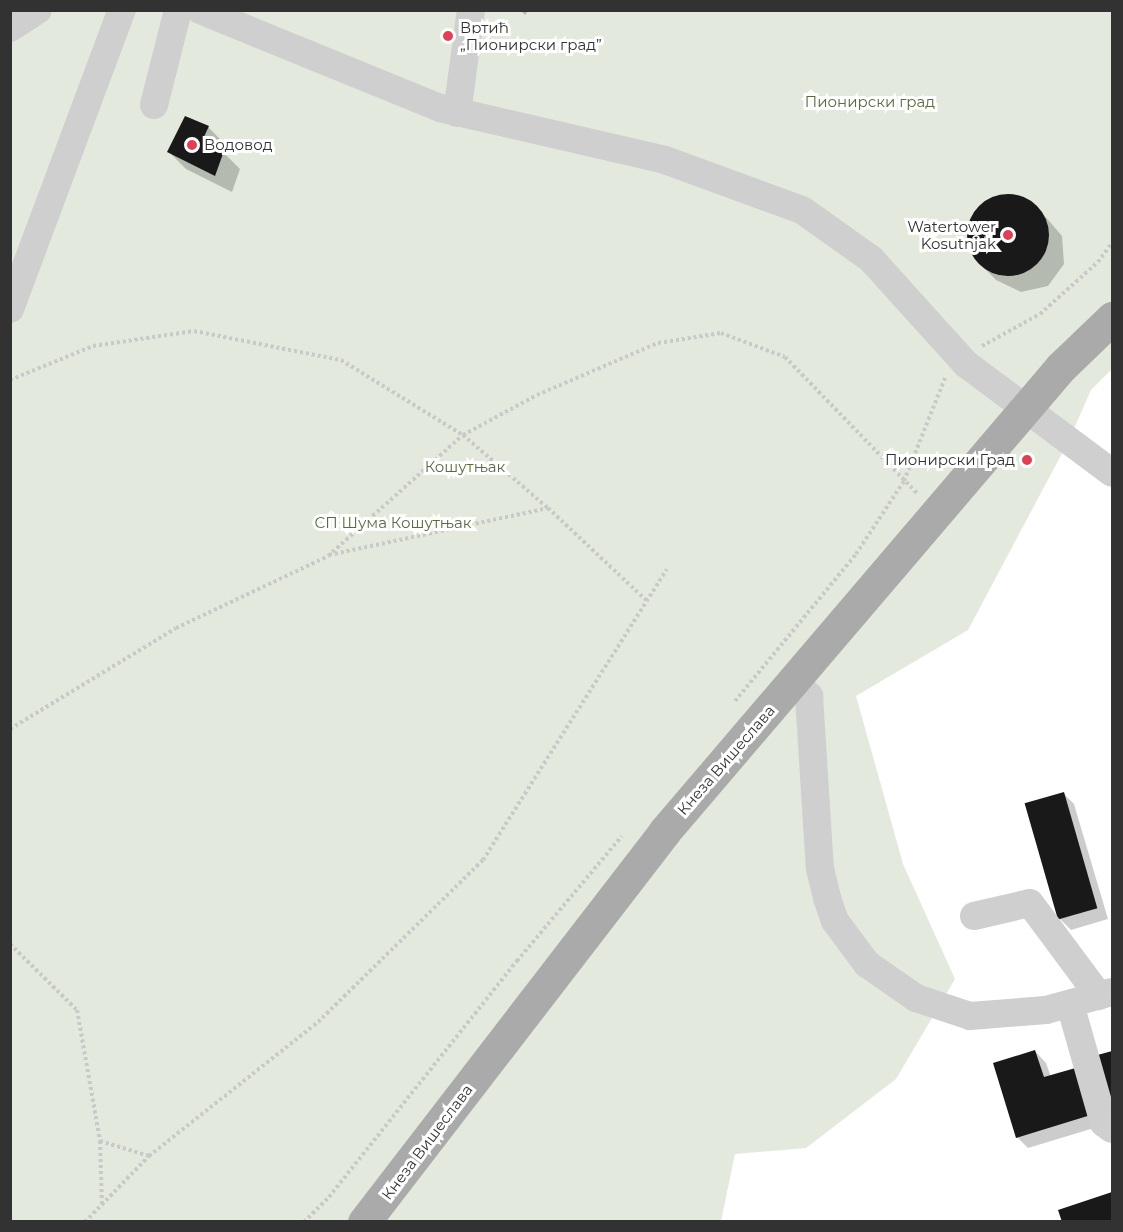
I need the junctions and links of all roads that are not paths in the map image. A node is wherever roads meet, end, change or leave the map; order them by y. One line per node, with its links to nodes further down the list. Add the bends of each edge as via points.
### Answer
1 (38, 10): 6 (street)
2 (122, 10): 9 (street)
3 (178, 10): 7 (street)
4 (200, 10): 8 (street)
5 (471, 10): 8 (street)
6 (10, 28)
7 (154, 105)
8 (457, 113): 11 (street, via 665,160 802,210 871,259 966,364)
9 (10, 309)
10 (1113, 318): 11 (main road, Кнеза Вишеслава, via 1061,367)
11 (1024, 410): 12 (street); 13 (main road, Кнеза Вишеслава)
12 (1111, 467)
13 (794, 682): 16 (street, via 809,696 820,868 835,921 849,946 908,994 970,1016 1020,1014); 18 (main road, Кнеза Вишеслава, via 664,832)
14 (974, 916): 15 (street, via 1030,903)
15 (1106, 994): 16 (street)
16 (1070, 1004): 17 (street, via 1104,1123)
17 (1113, 1129)
18 (364, 1221)

